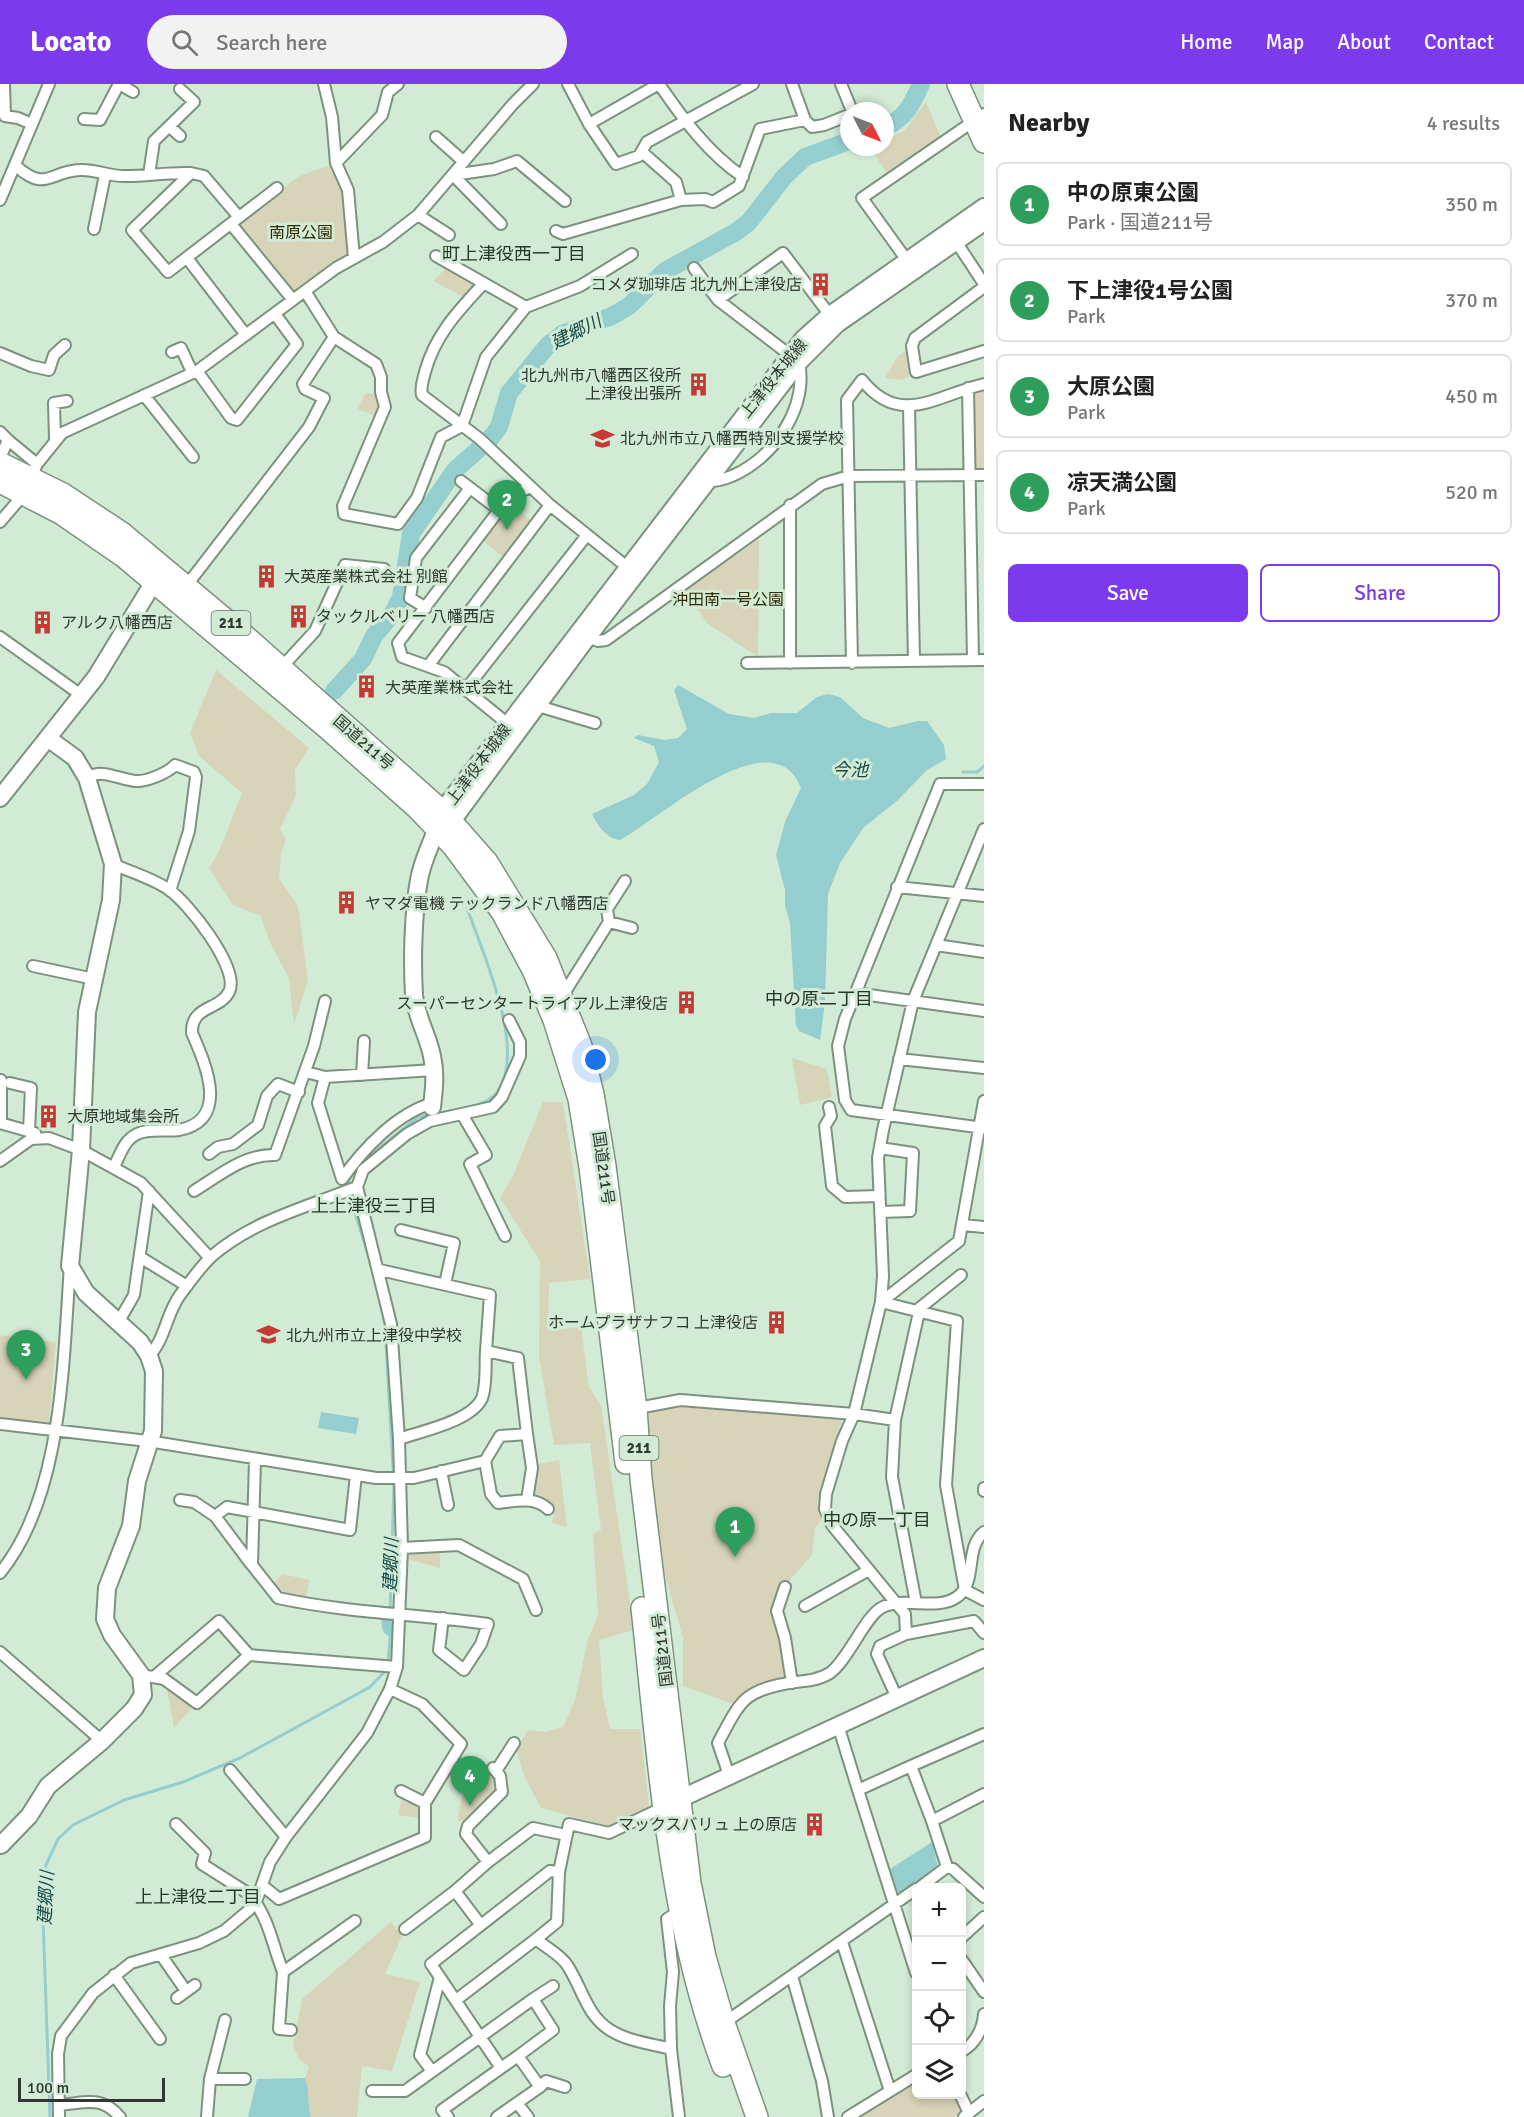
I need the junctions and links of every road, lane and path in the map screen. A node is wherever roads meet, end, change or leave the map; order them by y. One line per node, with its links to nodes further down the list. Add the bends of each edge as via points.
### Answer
1 (4, 84): 15 (street)
2 (49, 84): 22 (street)
3 (324, 84): 29 (street, via 332,117)
4 (398, 84): 29 (street, via 388,92 382,116)
5 (533, 84): 28 (street)
6 (568, 84): 20 (street)
7 (659, 84): 20 (street); 21 (street)
8 (753, 84): 21 (street)
9 (792, 84): 19 (street)
10 (842, 84): 14 (street)
11 (958, 84): 16 (highway)
12 (180, 89): 23 (street, via 194,102)
13 (133, 92): 17 (street, via 119,84 100,120)
14 (849, 102)
15 (2, 117): 22 (street, via 18,117)
16 (979, 117): 26 (highway); 53 (street, via 862,198)
17 (84, 119)
18 (840, 119): 19 (street, via 812,127)
19 (806, 120): 35 (street, via 760,129)
20 (589, 123): 27 (street, via 616,164)
21 (686, 123): 27 (street, via 677,124 647,142); 35 (street)
22 (32, 124): 30 (street)
23 (170, 127): 24 (street); 33 (street, via 154,141)
24 (180, 136)
25 (436, 137): 28 (street)
26 (984, 142)
27 (642, 152): 38 (street, via 676,182)
28 (464, 162): 34 (street)
29 (336, 164): 52 (street, via 348,190)
30 (16, 166): 32 (street, via 38,180 81,170); 37 (street)
31 (191, 173): 33 (street); 42 (street, via 204,176); 51 (street, via 132,230 168,272)
32 (105, 175): 33 (street); 45 (street)
33 (149, 175)
34 (453, 175): 39 (street, via 517,161); 41 (street); 44 (street)
35 (743, 177): 38 (street, via 739,186 713,202)
36 (277, 188): 42 (street)
37 (0, 200)
38 (681, 200): 46 (street, via 563,234)
39 (565, 201)
40 (984, 207): 48 (street, 上津役本城線)
41 (418, 215): 47 (street); 52 (street)
42 (235, 220): 51 (street); 58 (street)
43 (984, 222): 48 (street, 上津役本城線)
44 (501, 224)
45 (94, 229)
46 (556, 231)
47 (450, 235)
48 (952, 236): 53 (street, 上津役本城線); 56 (street)
49 (632, 254): 60 (street, via 580,286)
50 (436, 256): 55 (street)
51 (187, 258): 63 (street)
52 (354, 258): 57 (street)
53 (910, 266): 62 (street, 上津役本城線)
54 (694, 268): 59 (street)
55 (483, 284): 60 (street); 76 (street, via 443,327 421,390 422,395)
56 (984, 286): 67 (street, via 915,338 912,346 916,372)
57 (305, 291): 58 (street); 64 (street)
58 (293, 300): 61 (street)
59 (718, 300): 62 (street, via 783,253); 69 (street)
60 (526, 306): 76 (street, via 486,357)
61 (275, 314): 63 (street); 70 (street, via 297,344 237,420 231,418)
62 (834, 320): 69 (street, 上津役本城線)
63 (246, 335): 70 (street)
64 (334, 337): 76 (street, via 376,364 385,407 343,506 344,514 398,524 417,498 441,437); 100 (street, via 303,384 305,389 324,398 309,428)
65 (65, 345): 68 (street, via 54,355 49,370)
66 (181, 347): 70 (street)
67 (984, 351)
68 (0, 353)
69 (794, 358): 86 (street, 上津役本城線); 86 (street, via 802,380 785,431 747,469 723,480)
70 (195, 371): 73 (street)
71 (984, 384): 72 (street)
72 (968, 388): 75 (street); 83 (street)
73 (144, 395): 78 (street, via 70,428); 80 (street)
74 (67, 400): 78 (street, via 54,403)
75 (909, 406): 82 (street); 85 (street, via 886,403 862,380 847,400)
76 (462, 426): 90 (street)
77 (4, 436): 79 (street); 87 (street)
78 (55, 439): 87 (street)
79 (0, 458)
80 (193, 458)
81 (0, 463): 87 (highway, 国道211号 / 211)
82 (910, 474): 83 (street); 85 (street); 105 (street)
83 (969, 475): 84 (street); 104 (street)
84 (984, 475)
85 (849, 476): 93 (street, via 822,484); 108 (street)
86 (703, 477): 98 (street, 上津役本城線)
87 (30, 478): 89 (highway, 国道211号 / 211); 95 (street); 99 (highway, 国道211号 / 211, via 88,509)
88 (461, 481): 91 (street)
89 (0, 482)
90 (530, 487): 92 (street); 94 (street, via 512,496)
91 (470, 488): 94 (street); 101 (street, via 416,558 410,598)
92 (550, 505): 96 (street); 109 (street)
93 (790, 505): 102 (street, via 606,640); 107 (street)
94 (499, 510): 101 (street)
95 (0, 522)
96 (586, 536): 98 (street); 111 (street)
97 (384, 569): 110 (street, via 345,565 315,631)
98 (632, 571): 102 (street, 上津役本城線)
99 (159, 573): 100 (highway, 国道211号 / 211); 112 (street); 120 (highway, 国道211号 / 211, via 327,728)
100 (187, 585): 110 (highway, 国道211号 / 211)
101 (426, 608): 109 (street, via 398,643 402,657)
102 (583, 635): 113 (street, 上津役本城線); 115 (street, 上津役本城線)
103 (0, 637): 112 (street)
104 (978, 660): 105 (street)
105 (914, 661): 108 (street)
106 (747, 663): 107 (street)
107 (790, 663): 108 (street)
108 (852, 663)
109 (428, 666): 111 (street, via 444,672)
110 (280, 668): 120 (highway, 国道211号 / 211)
111 (466, 689): 115 (street)
112 (81, 695): 116 (street)
113 (538, 706): 114 (street); 120 (street, 上津役本城線)
114 (595, 723)
115 (508, 724): 120 (street, 上津役本城線)
116 (50, 739): 117 (street, via 75,758); 119 (street)
117 (87, 778): 123 (street); 126 (street, via 102,773 137,782 175,765 194,772 189,831)
118 (984, 784): 125 (street, via 940,784)
119 (0, 798)
120 (444, 821): 136 (highway, 国道211号 / 211, via 487,862 536,938); 144 (street, via 418,880 415,947 414,996); 187 (highway, 国道211号 / 211, via 516,935 542,990 567,1059 579,1099)
121 (984, 829): 122 (street)
122 (982, 840): 127 (street)
123 (113, 864): 126 (street); 134 (street, via 111,900)
124 (626, 881): 129 (street, via 607,909)
125 (897, 887): 127 (street); 135 (street)
126 (170, 891): 164 (street, via 208,934 231,976 226,996 196,1016 192,1024 208,1070 210,1098 203,1117 195,1124 179,1130 138,1133 127,1142)
127 (957, 892): 128 (street); 131 (street)
128 (984, 896)
129 (609, 922): 130 (street); 136 (street)
130 (632, 928)
131 (936, 945): 132 (street); 138 (street)
132 (984, 952)
133 (33, 966): 134 (street)
134 (94, 979): 160 (street, via 84,1047)
135 (855, 993): 138 (street); 153 (street, via 838,1046 845,1100 851,1110)
136 (563, 995): 187 (highway, 国道211号 / 211, via 593,1094)
137 (325, 1001): 145 (street)
138 (913, 1001): 139 (street); 142 (street)
139 (984, 1011)
140 (509, 1020): 154 (street, via 520,1042 520,1056 512,1078 493,1107)
141 (364, 1041): 146 (street)
142 (899, 1059): 143 (street); 153 (street)
143 (984, 1068)
144 (434, 1070): 146 (street); 152 (street)
145 (306, 1072): 147 (street); 149 (street)
146 (363, 1075): 147 (street)
147 (325, 1077): 163 (street, via 318,1103 342,1179)
148 (6, 1081): 155 (street); 157 (street, via 31,1088)
149 (298, 1092): 161 (street, via 278,1084 267,1096 258,1125 233,1143); 168 (street, via 275,1155 246,1160)
150 (984, 1101): 156 (street)
151 (829, 1107): 169 (street, via 831,1116 825,1126 832,1186 845,1197)
152 (431, 1112): 154 (street); 163 (street, via 407,1116); 165 (street)
153 (887, 1115): 156 (street); 159 (street)
154 (463, 1116): 174 (street, via 486,1155 470,1164)
155 (1, 1123): 157 (street)
156 (982, 1128): 171 (street)
157 (29, 1131): 158 (street)
158 (49, 1138): 160 (street); 162 (street, via 31,1139)
159 (880, 1148): 169 (street); 170 (street, via 913,1153 910,1211)
160 (81, 1150): 164 (street); 177 (street)
161 (208, 1154)
162 (0, 1161)
163 (354, 1162): 165 (street)
164 (114, 1167): 167 (street)
165 (363, 1170): 166 (street)
166 (356, 1187): 176 (street, via 257,1225); 178 (street)
167 (149, 1191): 175 (street); 176 (street)
168 (194, 1191)
169 (879, 1196): 170 (street)
170 (880, 1212): 182 (street)
171 (963, 1225): 172 (street); 182 (street, via 959,1241)
172 (984, 1227)
173 (401, 1230): 180 (street, via 454,1243)
174 (505, 1236)
175 (140, 1257): 181 (street); 184 (street, via 134,1295)
176 (210, 1258): 181 (street)
177 (70, 1266): 184 (street, via 86,1293); 191 (street)
178 (380, 1270): 180 (street); 193 (street, via 391,1324)
179 (961, 1275): 183 (street)
180 (445, 1284): 185 (street, via 490,1295)
181 (187, 1286): 186 (street, via 163,1328 159,1347)
182 (881, 1302): 183 (street); 188 (street)
183 (918, 1312): 189 (street); 212 (street, via 957,1321 946,1485)
184 (119, 1321): 186 (street)
185 (486, 1351): 192 (street, via 518,1358); 193 (street, via 483,1397 474,1410)
186 (149, 1356): 194 (street, via 154,1371 153,1431)
187 (628, 1410): 188 (street, via 680,1400); 241 (highway, 国道211号 / 211, via 641,1479)
188 (854, 1414): 189 (street); 209 (street, via 838,1452 825,1509 832,1525)
189 (895, 1420): 215 (street, via 892,1478)
190 (0, 1424): 191 (street)
191 (57, 1429): 194 (street); 210 (street, via 27,1529 16,1553)
192 (527, 1434): 196 (street, via 500,1436); 201 (street, via 532,1468)
193 (399, 1439): 199 (street)
194 (148, 1441): 195 (street); 226 (street, via 131,1526 107,1588 105,1619 112,1635)
195 (255, 1460): 198 (street); 204 (street)
196 (485, 1461): 197 (street); 201 (street, via 491,1494 498,1503)
197 (441, 1472): 199 (street, via 414,1478); 202 (street)
198 (356, 1475): 199 (street); 204 (street, via 350,1530)
199 (395, 1477): 207 (street)
200 (180, 1500): 205 (street, via 194,1502)
201 (527, 1500): 203 (street)
202 (448, 1505)
203 (548, 1509)
204 (252, 1510): 205 (street, via 227,1507); 208 (street)
205 (215, 1516): 208 (street)
206 (984, 1532): 212 (street, via 974,1548)
207 (402, 1548): 217 (street, via 459,1545 523,1579); 218 (street)
208 (252, 1564): 218 (street, via 278,1598 330,1609)
209 (869, 1570): 214 (street); 216 (street)
210 (0, 1573)
211 (785, 1587): 227 (street, via 777,1611 786,1638)
212 (964, 1590): 213 (street); 215 (street, via 949,1602)
213 (984, 1600)
214 (896, 1603): 215 (street); 221 (street, via 905,1614); 227 (street, via 879,1609 830,1673)
215 (916, 1603)
216 (805, 1606)
217 (536, 1610)
218 (398, 1614): 219 (street); 225 (street)
219 (443, 1617): 219 (street, via 439,1650 464,1670 481,1644 488,1624)
220 (984, 1633): 221 (street, via 974,1621)
221 (906, 1634): 229 (street, via 880,1646 877,1654)
222 (0, 1652): 232 (street)
223 (249, 1655): 225 (street); 226 (street, via 197,1703 164,1679); 226 (street, via 219,1621)
224 (984, 1658): 229 (street)
225 (396, 1667): 228 (street)
226 (148, 1675): 232 (street, via 134,1709)
227 (792, 1683): 236 (street, via 767,1686 748,1695 736,1711 718,1743)
228 (390, 1689): 240 (street, via 422,1704 461,1744); 245 (street, via 367,1733)
229 (897, 1698): 230 (street)
230 (838, 1725): 236 (street); 237 (street)
231 (984, 1734): 234 (street)
232 (102, 1741): 246 (street, via 48,1786 28,1816)
233 (514, 1743): 247 (street, via 495,1769 502,1792 468,1826 466,1834)
234 (911, 1766): 237 (street); 242 (street)
235 (230, 1770): 245 (street)
236 (730, 1778): 241 (street)
237 (858, 1790): 256 (street)
238 (400, 1791): 240 (street)
239 (984, 1794): 242 (street)
240 (424, 1803): 251 (street, via 424,1837 279,1899)
241 (672, 1803): 244 (street, via 609,1833 569,1824); 257 (highway, 国道211号 / 211); 279 (highway, 国道211号 / 211, via 705,1957)
242 (932, 1821): 248 (street)
243 (176, 1824): 255 (street, via 205,1853 202,1864)
244 (566, 1835): 247 (street, via 533,1828); 249 (street)
245 (285, 1837): 251 (street, via 270,1863)
246 (0, 1846)
247 (488, 1862): 252 (street)
248 (947, 1867): 250 (street); 254 (street)
249 (559, 1872): 260 (street, via 550,1871); 263 (street, via 557,1922)
250 (925, 1883)
251 (263, 1886): 255 (street)
252 (455, 1891): 260 (street); 261 (street)
253 (912, 1892): 256 (street)
254 (984, 1896)
255 (256, 1900): 265 (street, via 224,1931); 268 (street)
256 (894, 1905): 264 (street); 266 (street)
257 (679, 1911): 283 (street, via 667,1919 672,1972); 307 (highway, 国道211号 / 211, via 699,1995)
258 (984, 1917): 262 (street)
259 (355, 1921): 268 (street)
260 (480, 1924): 271 (street, via 431,1964)
261 (405, 1929)
262 (966, 1933)
263 (536, 1939): 276 (street); 283 (street, via 567,1964 581,1995 610,2030)
264 (842, 1942): 270 (street); 294 (street)
265 (160, 1955): 269 (street, via 132,1963); 273 (street)
266 (912, 1961)
267 (966, 1966): 274 (street)
268 (283, 1972): 280 (street, via 279,2029)
269 (114, 1975): 282 (street); 298 (street, via 93,1993 61,2036)
270 (792, 1976): 279 (street); 309 (street, via 822,2081)
271 (440, 1977): 276 (street); 287 (street, via 420,2055)
272 (553, 1986): 275 (street)
273 (186, 1991)
274 (984, 1992)
275 (534, 1999): 281 (street); 285 (street, via 553,2030)
276 (456, 2000): 281 (street)
277 (984, 2014): 284 (street, via 983,2027)
278 (225, 2020): 289 (street)
279 (724, 2023): 308 (highway, 国道211号 / 211)
280 (291, 2030)
281 (480, 2035): 286 (street); 287 (street)
282 (160, 2039)
283 (671, 2049): 306 (street)
284 (966, 2049)
285 (518, 2056): 286 (street); 291 (street)
286 (501, 2068): 303 (street, via 442,2110)
287 (431, 2070): 293 (street, via 405,2091)
288 (912, 2077): 294 (street)
289 (210, 2079): 290 (street); 302 (street)
290 (245, 2079)
291 (540, 2087): 292 (street, via 546,2081); 297 (street)
292 (565, 2087)
293 (372, 2091)
294 (890, 2091): 310 (street)
295 (961, 2099): 299 (street)
296 (984, 2101): 299 (street)
297 (517, 2103): 304 (street); 305 (street)
298 (59, 2105): 300 (street); 301 (street, via 101,2102)
299 (966, 2115)
300 (59, 2117)
301 (120, 2117)
302 (207, 2117)
303 (448, 2117)
304 (497, 2117)
305 (528, 2117)
306 (679, 2117)
307 (742, 2117)
308 (757, 2117)
309 (828, 2117)
310 (848, 2117)

